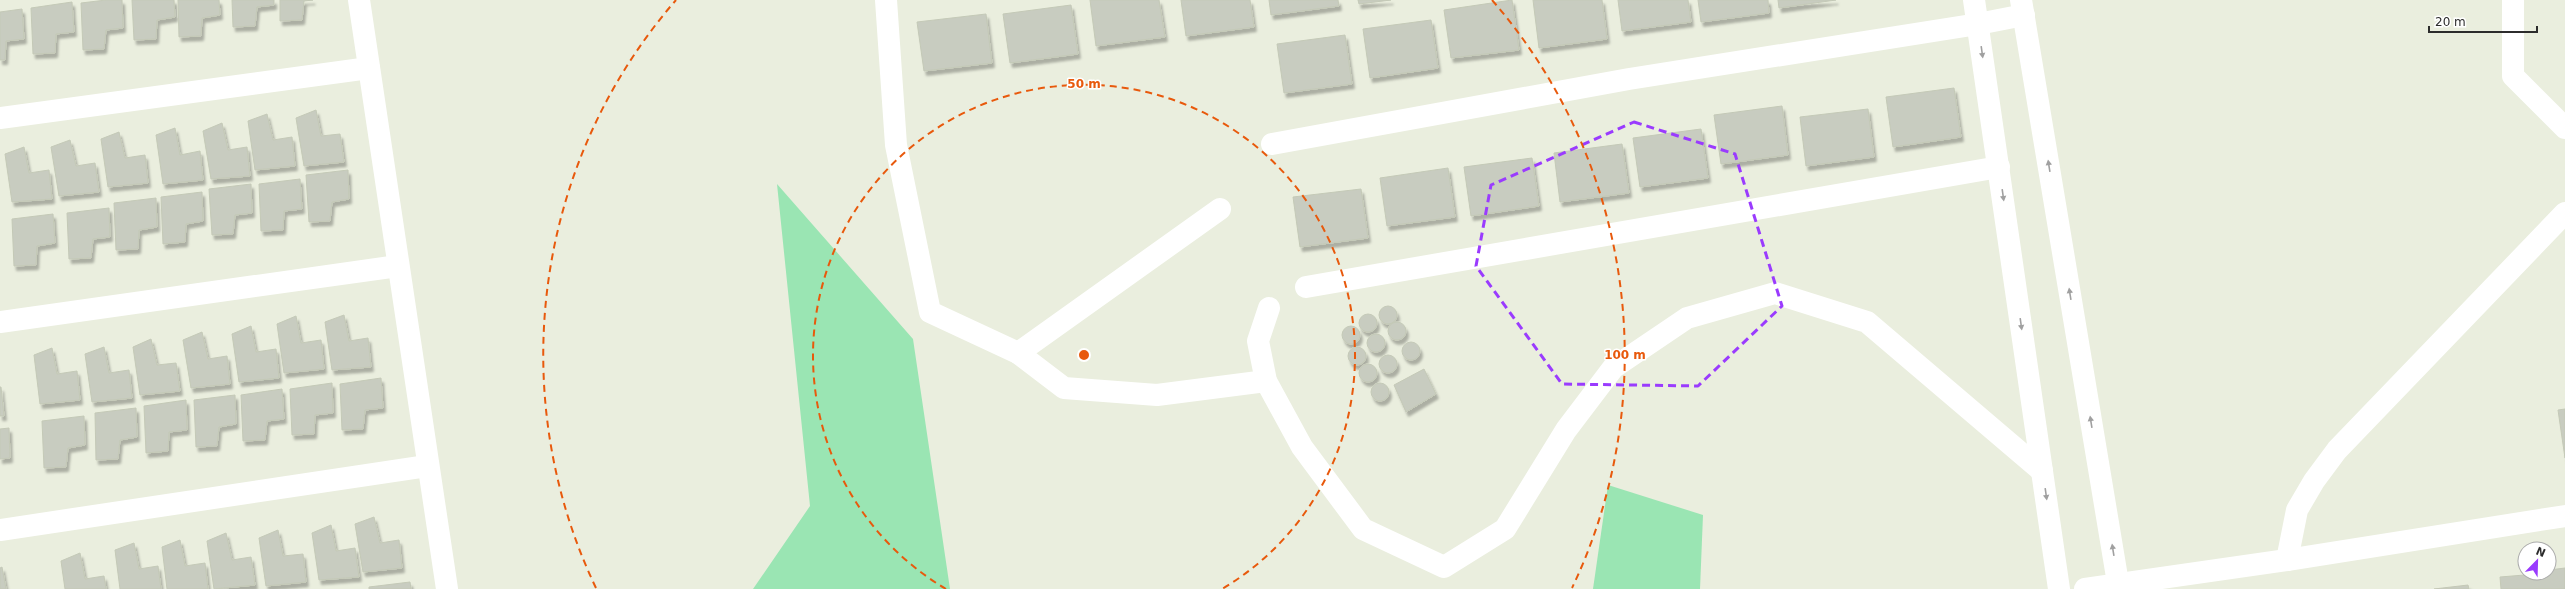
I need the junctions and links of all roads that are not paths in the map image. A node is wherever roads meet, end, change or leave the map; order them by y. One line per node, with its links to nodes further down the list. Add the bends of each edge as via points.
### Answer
1 (359, 0): 7 (street)
2 (886, 0): 18 (street, via 896,145 930,312)
3 (1974, 0): 6 (street)
4 (2513, 0): 9 (street, via 2514,76)
5 (2023, 7): 6 (street); 25 (street, one-way to 5)
6 (1978, 24): 10 (street, via 1629,79); 11 (street, one-way to 11)
7 (369, 68): 8 (street); 14 (street)
8 (0, 118)
9 (2565, 128)
10 (1272, 144)
11 (1999, 167): 15 (street); 21 (street, one-way to 21)
12 (1220, 209): 18 (street)
13 (2565, 213): 24 (street, via 2337,450 2297,510)
14 (398, 266): 17 (street); 20 (street)
15 (1306, 287)
16 (1269, 308): 19 (street, via 1258,341)
17 (0, 322)
18 (1018, 353): 19 (street, via 1064,388 1157,395)
19 (1266, 381): 21 (street, via 1302,448 1362,529 1444,567 1505,529 1566,430 1613,368 1687,318 1775,294 1867,322)
20 (427, 466): 23 (street); 26 (street)
21 (2042, 471): 27 (street, one-way to 27)
22 (2565, 516): 24 (street)
23 (0, 530)
24 (2287, 560): 25 (street)
25 (2118, 586): 28 (street)
26 (447, 589)
27 (2059, 589)
28 (2085, 589)

